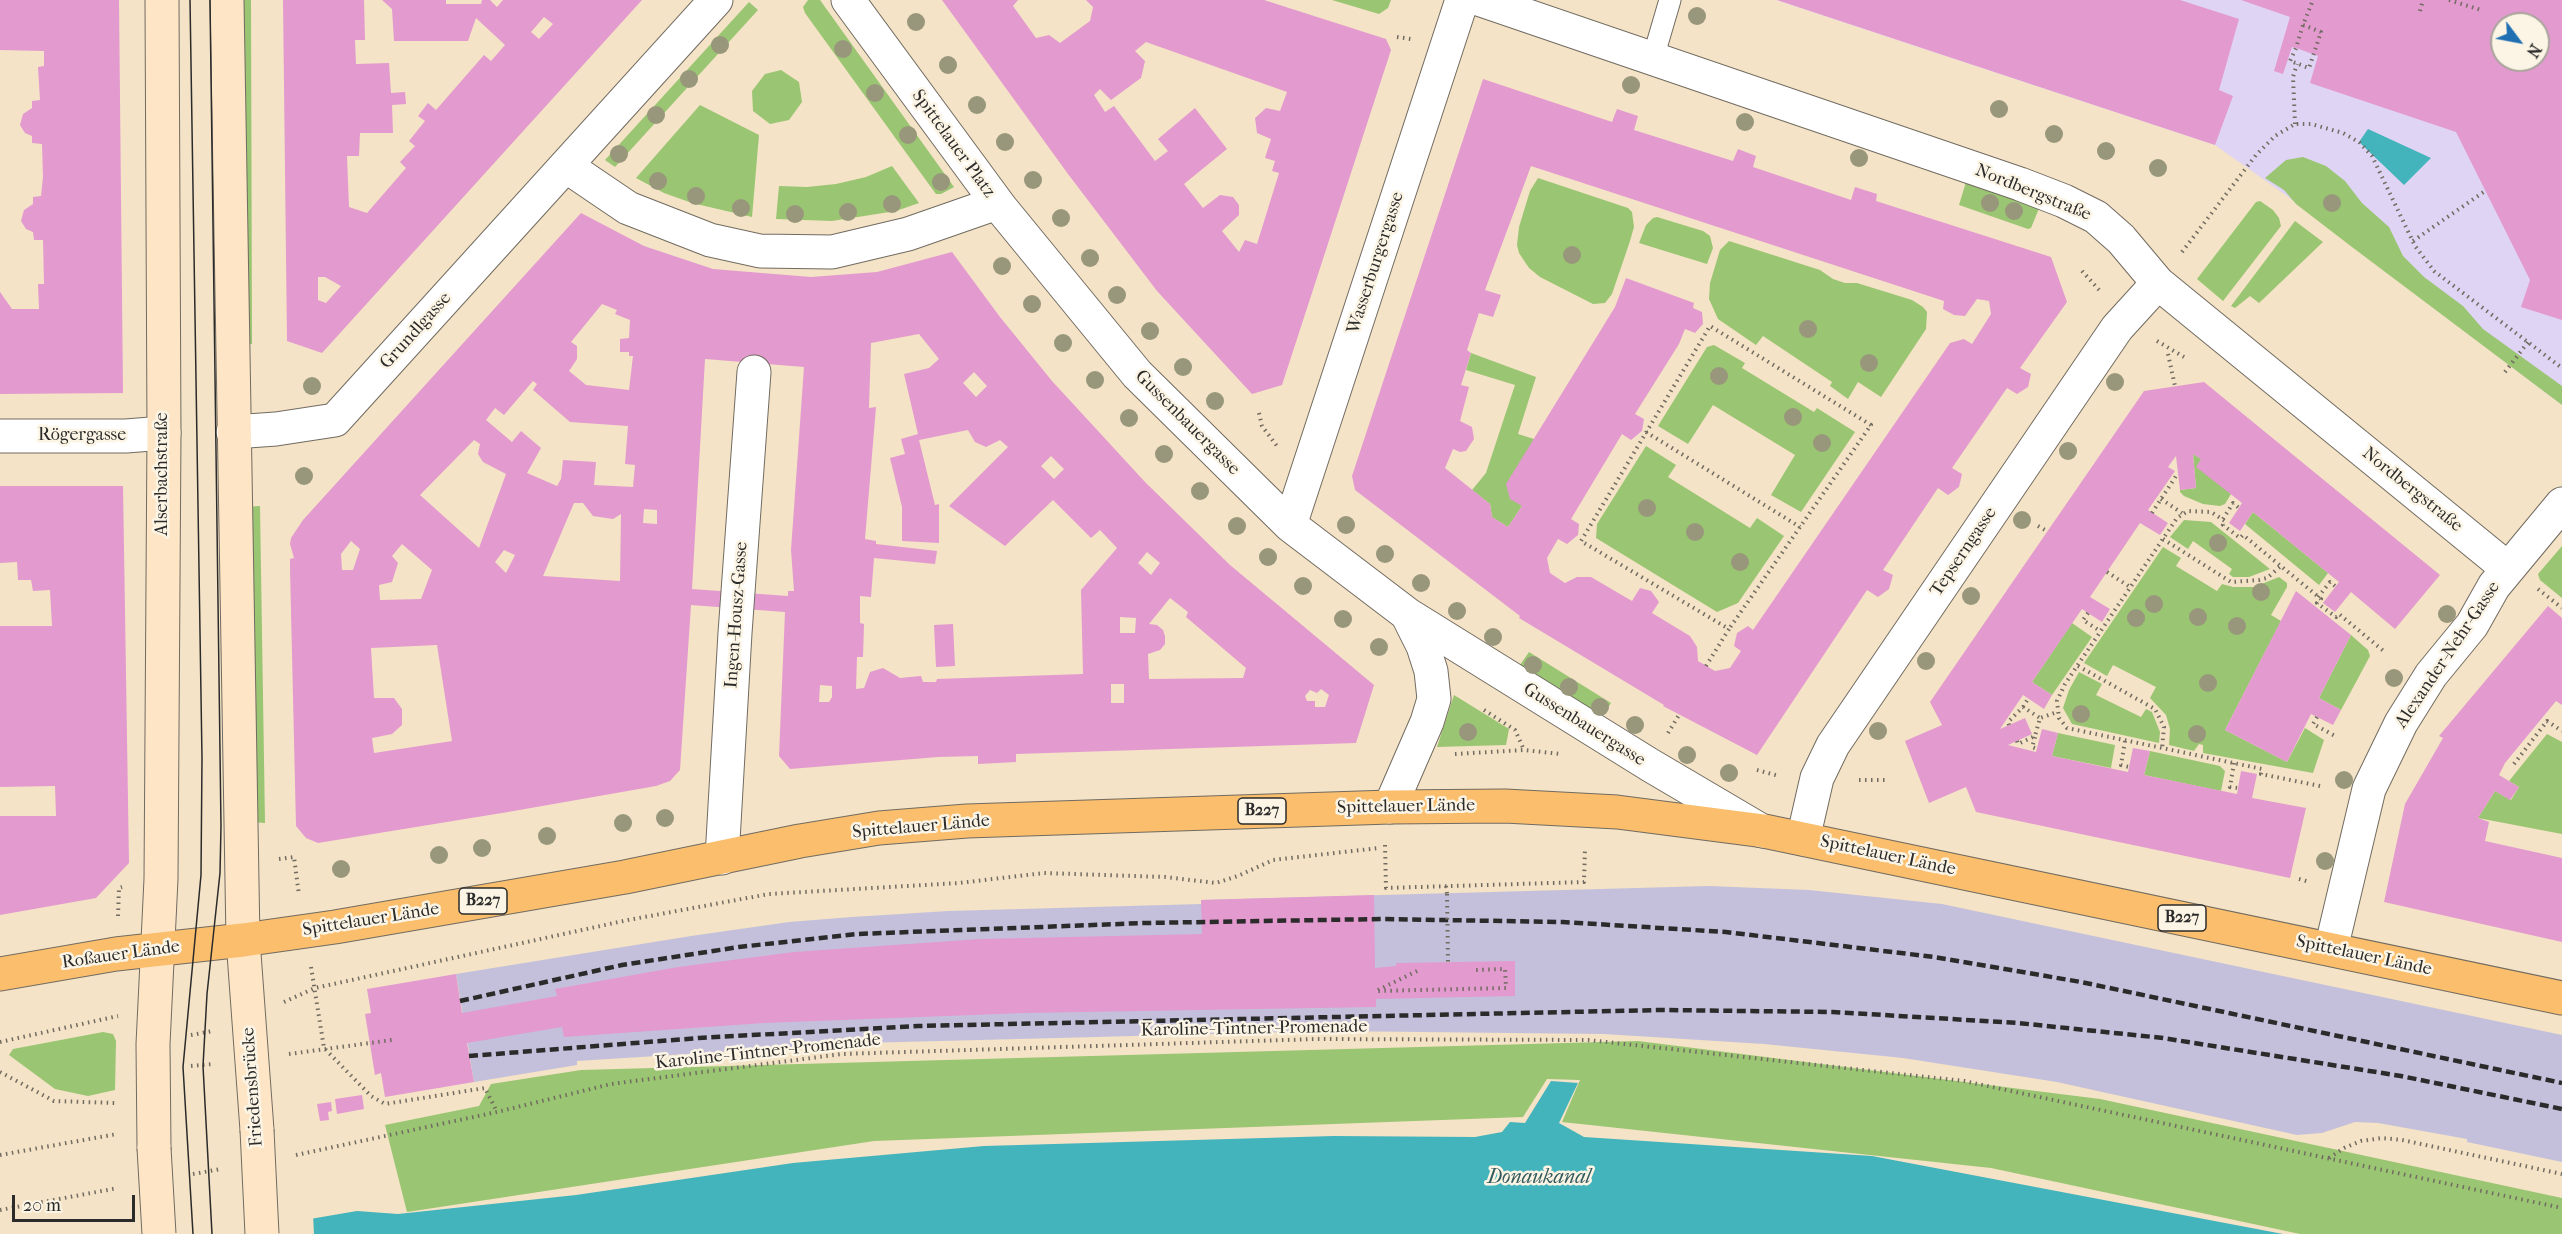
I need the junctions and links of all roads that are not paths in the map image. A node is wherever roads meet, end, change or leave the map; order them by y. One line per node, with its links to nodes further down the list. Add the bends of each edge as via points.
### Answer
1 (162, 0): 14 (main road, Alserbachstraße)
2 (227, 0): 13 (main road)
3 (716, 0): 9 (street)
4 (848, 0): 10 (street, Spittelauer Platz)
5 (1462, 0): 17 (street, Wasserburgergasse)
6 (1670, 0): 8 (lane)
7 (1493, 2): 8 (street, Nordbergstraße)
8 (1653, 58): 11 (street, Nordbergstraße, via 2073,205 2096,217 2121,239)
9 (566, 166): 10 (street, Spittelauer Platz, via 628,208 710,240 760,251 832,252 908,234); 13 (street, Grundlgasse, via 335,420)
10 (997, 203): 17 (street, Gussenbauergasse, via 1137,374)
11 (2158, 283): 18 (street, Nordbergstraße); 22 (street, Tepserngasse, via 2117,328 1833,745 1817,778)
12 (754, 372): 23 (street, Ingen-Housz-Gasse)
13 (233, 432): 24 (main road)
14 (164, 433): 15 (street, Rögergasse); 25 (main road, Alserbachstraße)
15 (0, 436)
16 (2562, 504): 18 (street)
17 (1290, 525): 19 (street, Gussenbauergasse)
18 (2507, 568): 26 (street, Alexander-Nehr-Gasse, via 2472,625 2419,692 2379,765 2357,834)
19 (1407, 614): 20 (street, Gussenbauergasse, via 1431,671 1434,699); 21 (street, Gussenbauergasse, via 1659,771)
20 (1389, 807): 21 (main road, Spittelauer Lände / B227, via 1562,808); 23 (main road, Spittelauer Lände / B227, via 929,823 843,833)
21 (1764, 831): 22 (main road, Spittelauer Lände / B227)
22 (1803, 838): 26 (main road, Spittelauer Lände / B227)
23 (722, 858): 24 (main road, Spittelauer Lände / B227)
24 (243, 940): 25 (main road, Roßauer Lände / B227); 30 (main road, Friedensbrücke, bridge)
25 (158, 948): 27 (main road, Roßauer Lände / B227); 29 (main road, bridge, via 153,1064)
26 (2331, 949): 28 (main road, Spittelauer Lände / B227)
27 (0, 974)
28 (2562, 998)
29 (159, 1234)
30 (262, 1234)

